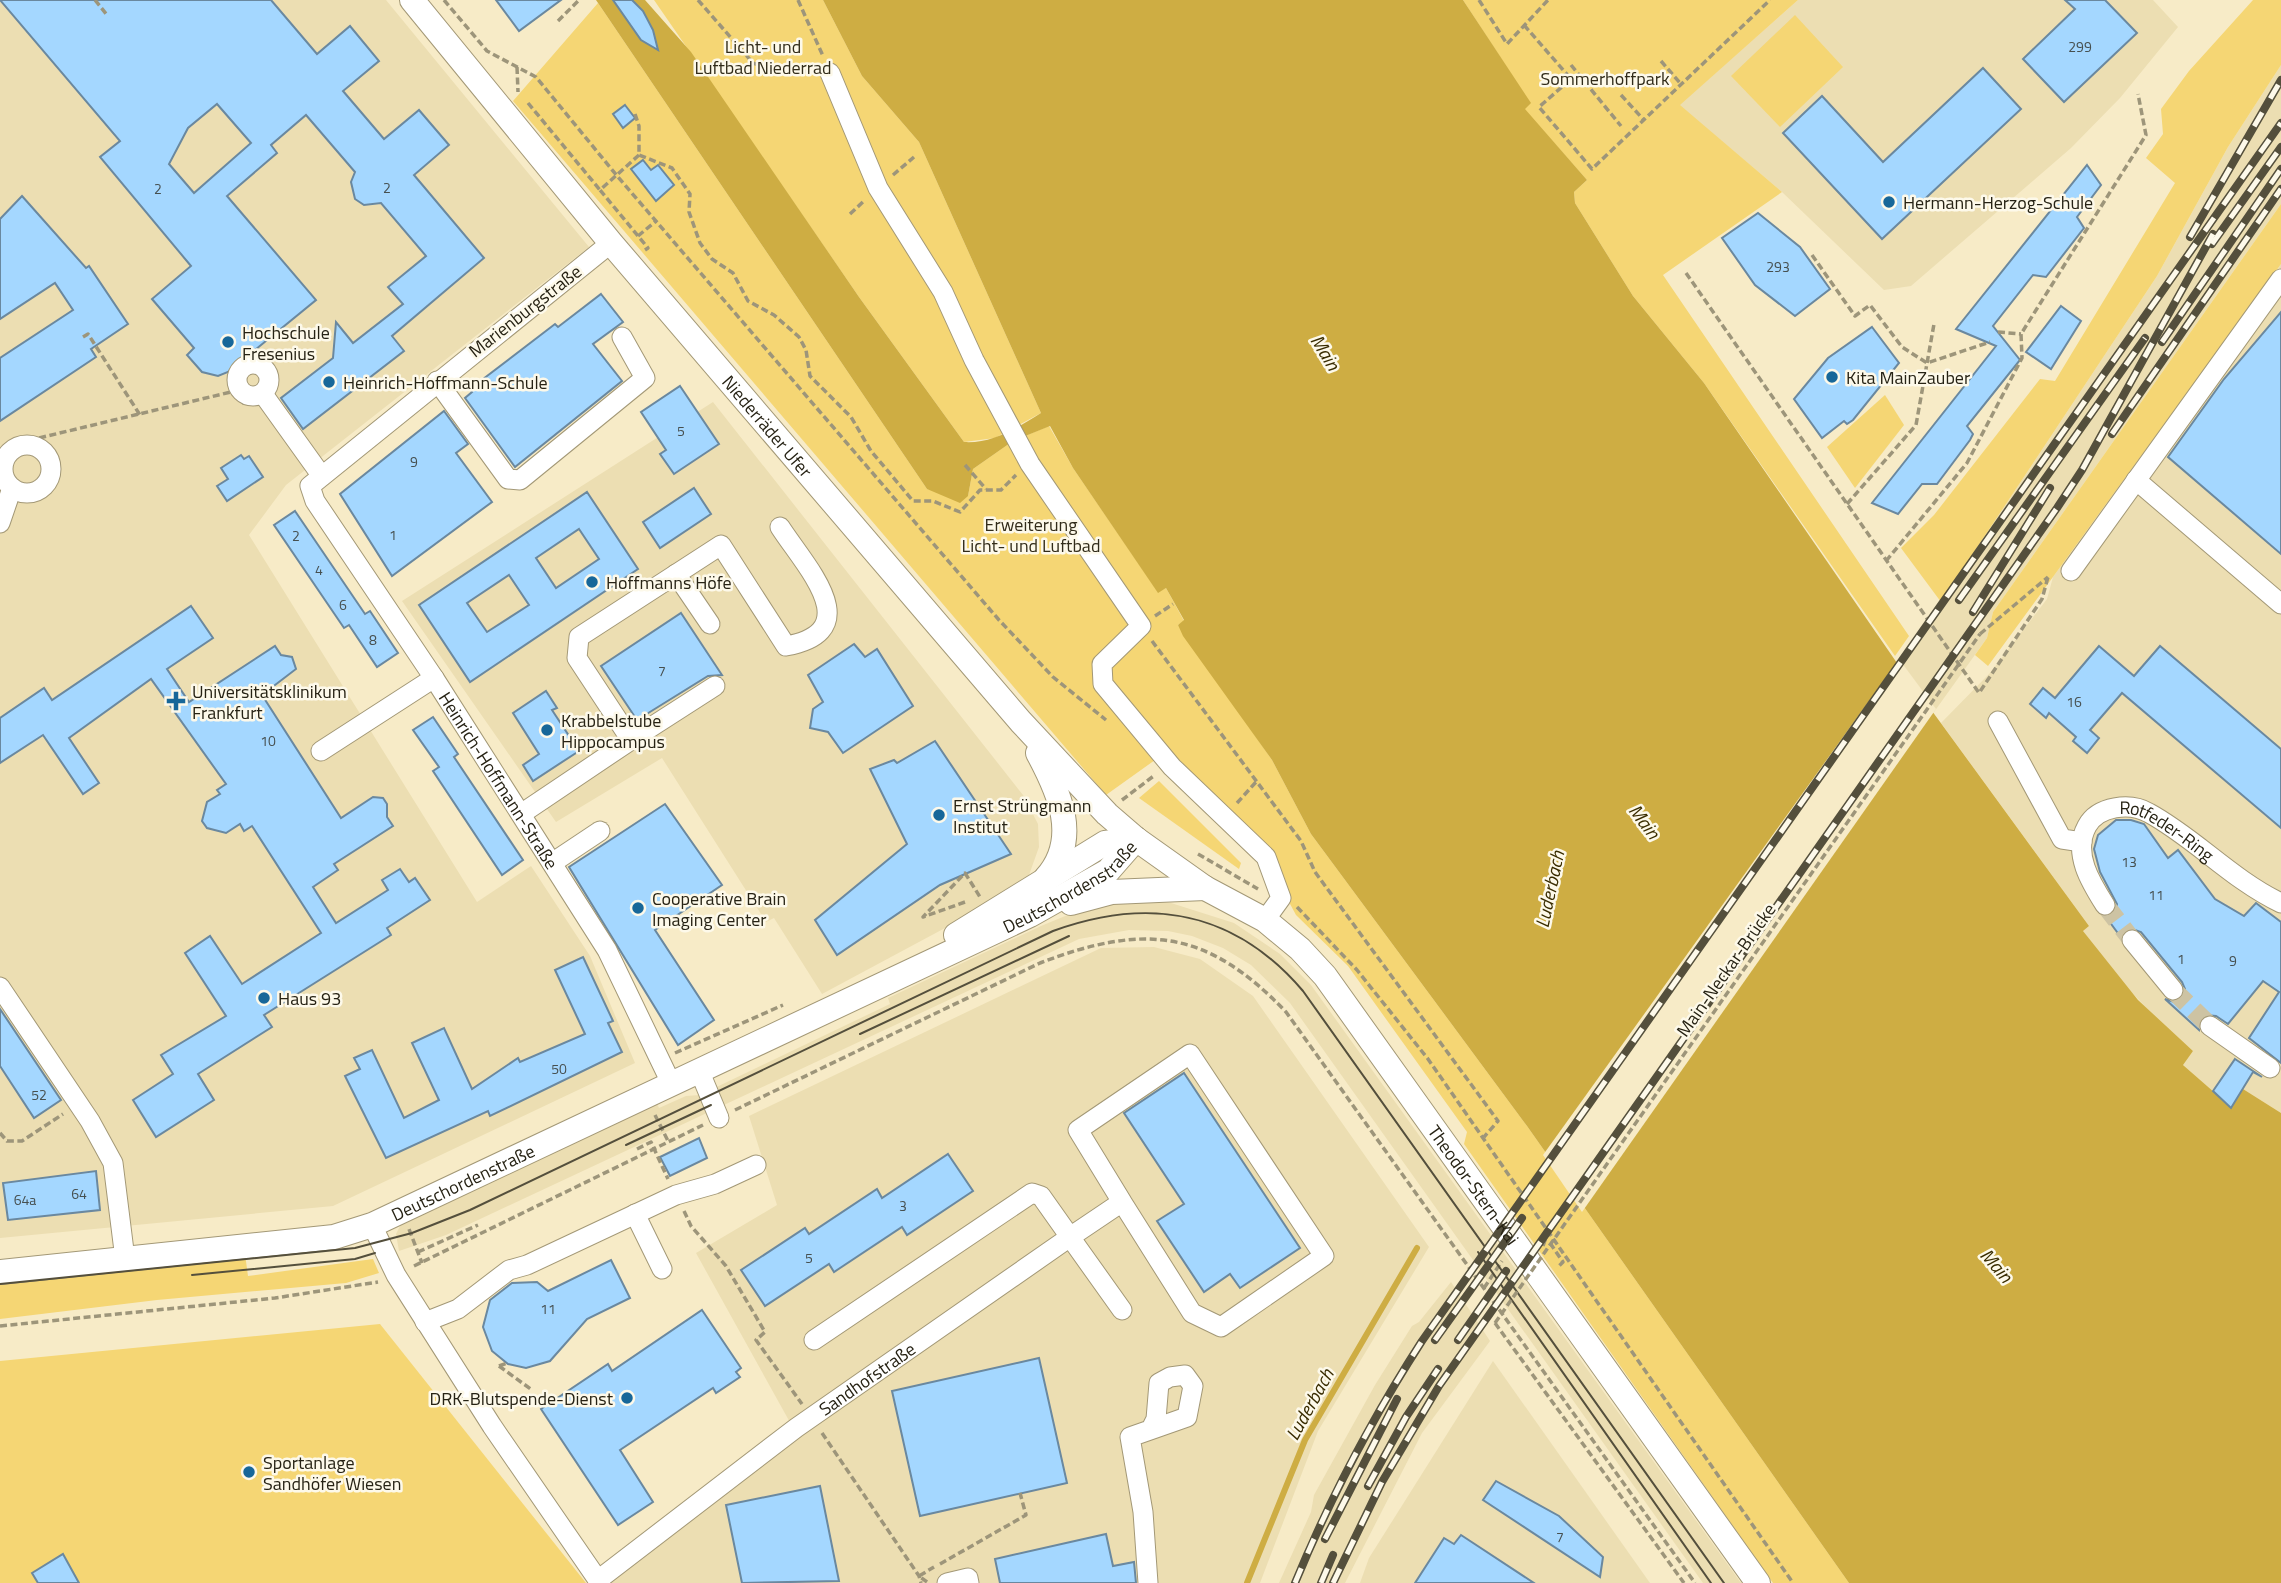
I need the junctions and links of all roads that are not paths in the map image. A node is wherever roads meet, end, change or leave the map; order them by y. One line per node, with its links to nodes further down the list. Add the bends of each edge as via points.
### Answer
1 (412, 0): 3 (main road, Niederräder Ufer)
2 (830, 73): 33 (street, via 878,188 943,292 1026,456 1141,626 1102,663 1103,684 1172,767 1266,857 1281,898)
3 (611, 243): 6 (street, Marienburgstraße); 21 (main road, Niederräder Ufer)
4 (2281, 279): 10 (street)
5 (622, 337): 6 (street, via 645,378 520,480 509,480)
6 (437, 381): 9 (street, Marienburgstraße)
7 (263, 394): 7 (street, via 269,385 263,366 243,367 236,389 253,397); 9 (street, Heinrich-Hoffmann-Straße)
8 (1, 462): 11 (street); 11 (street, via 13,449 28,445 42,450 50,463 50,478 40,490 26,494)
9 (315, 480): 18 (street, Heinrich-Hoffmann-Straße, via 315,501)
10 (2136, 480): 14 (street); 16 (street)
11 (12, 488): 12 (street)
12 (0, 523)
13 (780, 527): 15 (street, via 825,596 830,617 825,629 799,644 786,646 721,545)
14 (2071, 571)
15 (676, 574): 17 (street); 22 (street, via 579,637 577,644 577,658)
16 (2281, 604)
17 (710, 624)
18 (434, 678): 23 (street); 24 (street, Heinrich-Hoffmann-Straße)
19 (715, 686): 22 (street)
20 (1998, 721): 27 (street, via 2062,839)
21 (1021, 722): 26 (main road, Niederräder Ufer); 30 (main road, via 1057,789 1063,810 1061,854)
22 (631, 740): 24 (street)
23 (321, 751)
24 (521, 814): 28 (street, Heinrich-Hoffmann-Straße)
25 (600, 831): 28 (street)
26 (1136, 839): 29 (main road, Theodor-Stern-Kai); 30 (main road, Deutschordenstraße, via 1105,843)
27 (2082, 842): 31 (street, Rotfeder-Ring, via 2096,815 2113,807 2147,811 2244,883); 32 (street, via 2082,859)
28 (552, 863): 40 (street, Heinrich-Hoffmann-Straße, via 607,950)
29 (1205, 888): 30 (main road, via 1112,892); 33 (main road, Theodor-Stern-Kai)
30 (1030, 903): 39 (main road, Deutschordenstraße, via 952,937 892,978)
31 (2281, 903)
32 (2105, 905)
33 (1265, 920): 58 (main road, Theodor-Stern-Kai, via 1325,976)
34 (2132, 940): 36 (street)
35 (0, 988): 47 (street, via 113,1163)
36 (2173, 990)
37 (2210, 1026): 38 (street)
38 (2270, 1068)
39 (699, 1070): 40 (main road, Deutschordenstraße); 41 (street)
40 (671, 1083): 45 (main road, Deutschordenstraße)
41 (719, 1118)
42 (756, 1165): 44 (street)
43 (1122, 1202): 43 (street, via 1192,1313 1221,1327 1324,1256 1191,1054 1078,1130); 46 (street, Sandhofstraße)
44 (635, 1214): 48 (street); 51 (street, via 509,1270 458,1309)
45 (372, 1225): 47 (main road, Deutschordenstraße, via 334,1237); 51 (street, Sandhofstraße)
46 (1070, 1237): 50 (street); 52 (street, via 1041,1196 1032,1193); 54 (street, Sandhofstraße, via 812,1417)
47 (125, 1259): 49 (main road, Deutschordenstraße)
48 (662, 1269)
49 (0, 1272)
50 (1122, 1310)
51 (425, 1322): 54 (street, Sandhofstraße)
52 (814, 1340)
53 (1152, 1427): 57 (street, via 1130,1437 1143,1512)
54 (599, 1582)
55 (947, 1583): 56 (street, via 968,1578)
56 (969, 1583)
57 (1148, 1583)
58 (1758, 1583)

